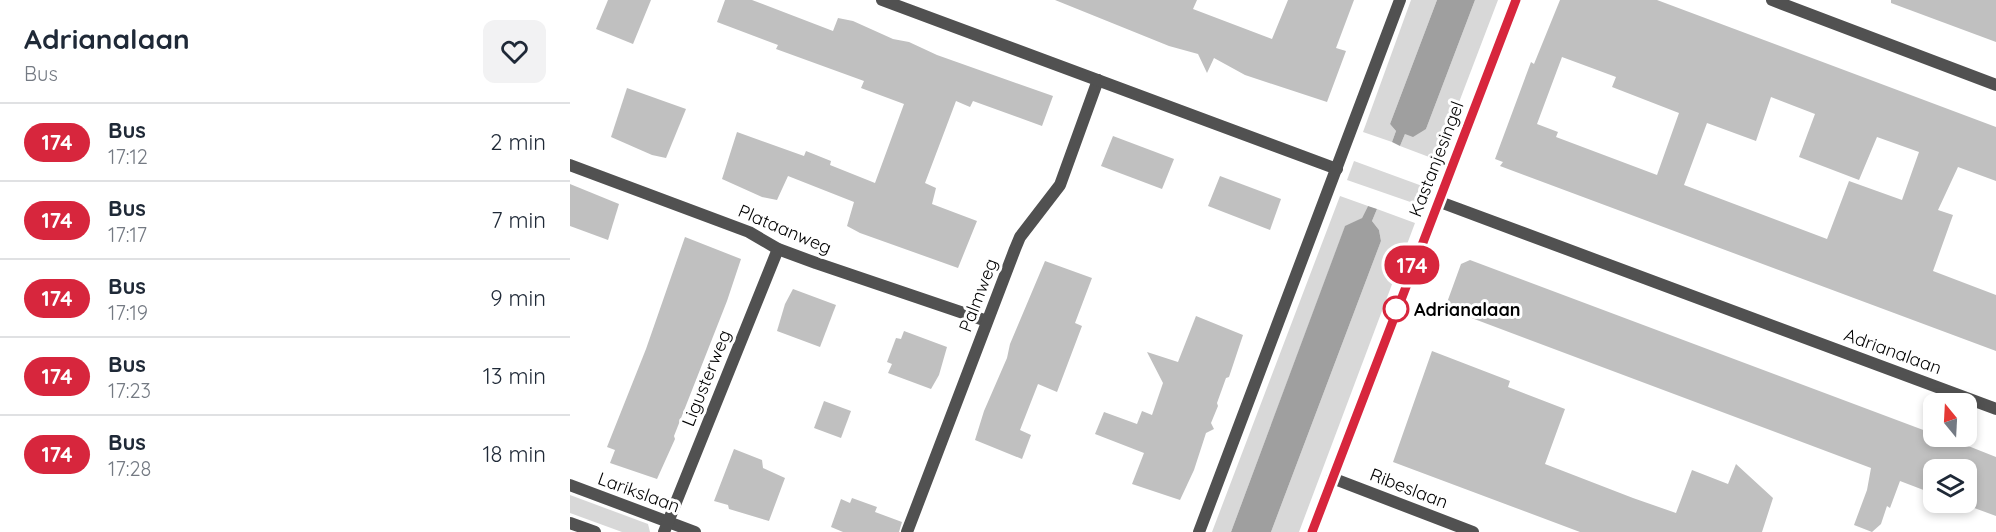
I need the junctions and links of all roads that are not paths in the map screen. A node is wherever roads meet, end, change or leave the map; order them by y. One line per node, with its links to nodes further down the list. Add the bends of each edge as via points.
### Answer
1 (882, 0): 5 (street)
2 (1400, 0): 8 (street)
3 (1516, 0): 9 (street, Kastanjesingel)
4 (1772, 0): 6 (street)
5 (1098, 80): 8 (street); 11 (street, Palmweg, via 1060,185 1020,237)
6 (1996, 85)
7 (570, 165): 10 (street, Plataanweg, via 749,232)
8 (1337, 169): 20 (street)
9 (1440, 202): 12 (street, Adrianalaan); 13 (street, Kastanjesingel, via 1407,278)
10 (778, 249): 11 (street, Plataanweg); 16 (street, Ligusterweg)
11 (987, 321): 19 (street, Palmweg)
12 (1996, 409)
13 (1332, 478): 21 (street, Kastanjesingel); 22 (street, Ribeslaan)
14 (570, 485): 16 (street, Larikslaan)
15 (570, 523): 17 (street)
16 (667, 527): 18 (street, Larikslaan)
17 (595, 532)
18 (695, 532)
19 (907, 532)
20 (1199, 532)
21 (1312, 532)
22 (1473, 532)

